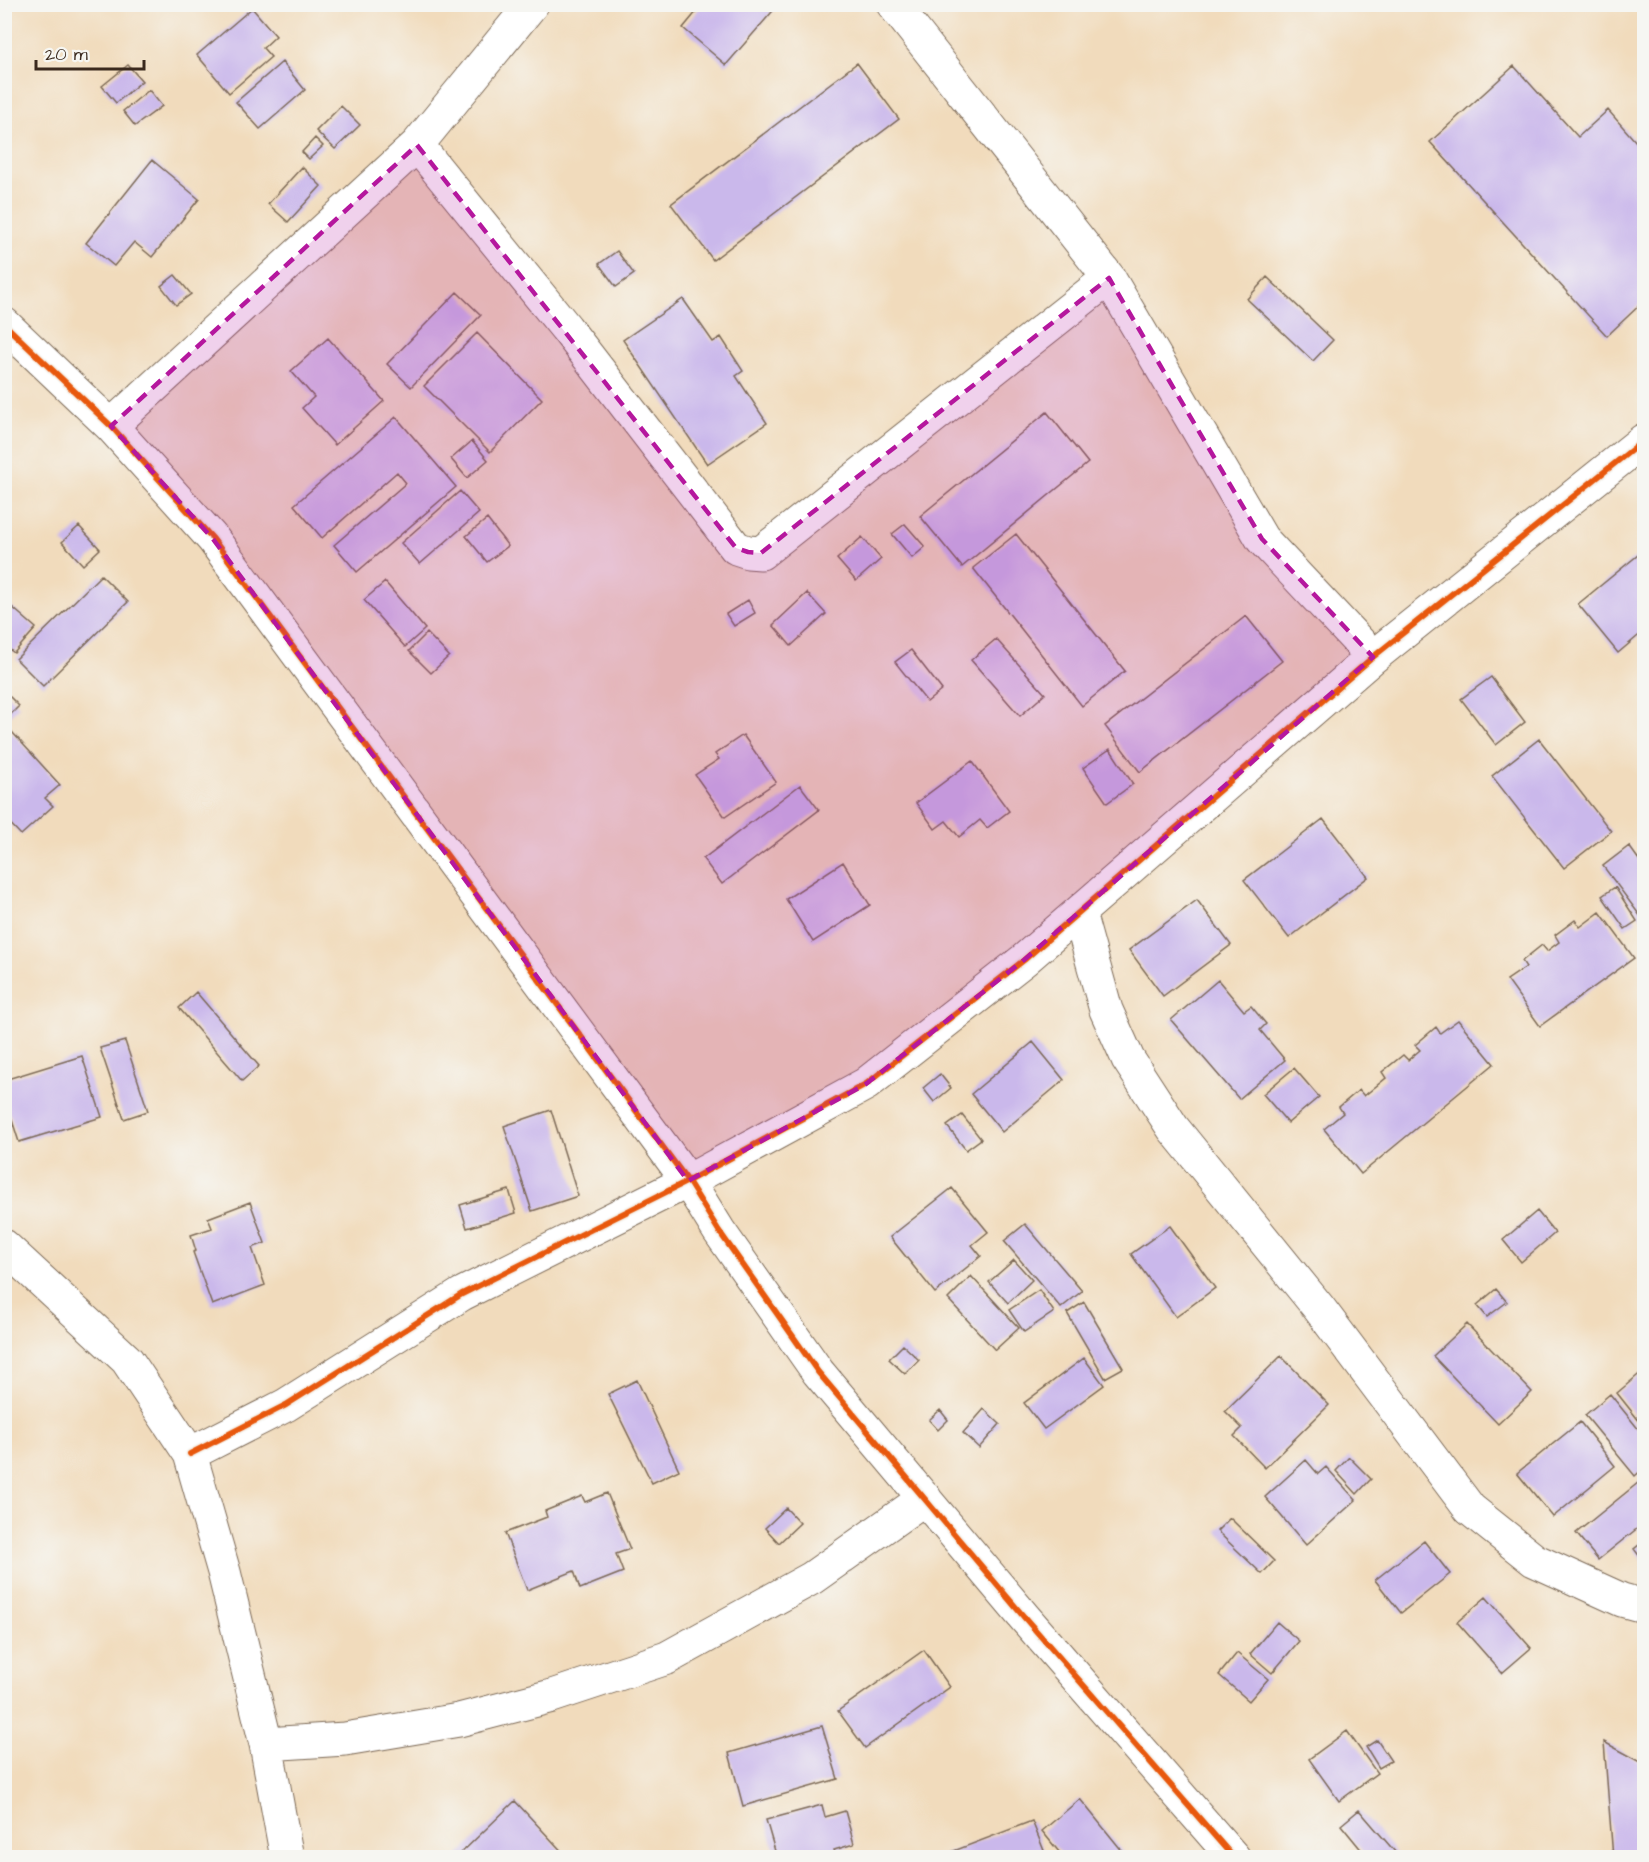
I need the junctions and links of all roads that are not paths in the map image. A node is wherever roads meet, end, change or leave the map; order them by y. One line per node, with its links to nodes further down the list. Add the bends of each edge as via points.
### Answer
1 (532, 4): 3 (street)
2 (893, 4): 4 (street)
3 (417, 145): 4 (street, via 580,345 736,548 748,552 761,553); 6 (street)
4 (1109, 278): 8 (street, via 1262,539)
5 (4, 324): 6 (street)
6 (111, 426): 10 (street, via 213,539)
7 (1644, 440): 8 (street)
8 (1373, 657): 9 (street)
9 (1079, 914): 10 (street, via 866,1084); 14 (street, via 1106,1010 1128,1059 1173,1128 1319,1308 1470,1509 1534,1560)
10 (688, 1181): 12 (street, via 462,1294 286,1405); 13 (street, via 818,1372)
11 (4, 1246): 12 (street, via 128,1360)
12 (190, 1454): 15 (street)
13 (925, 1498): 15 (street, via 813,1578 667,1658 552,1696 459,1720 345,1739); 17 (street)
14 (1644, 1606)
15 (266, 1744): 16 (street)
16 (287, 1857)
17 (1234, 1857)

